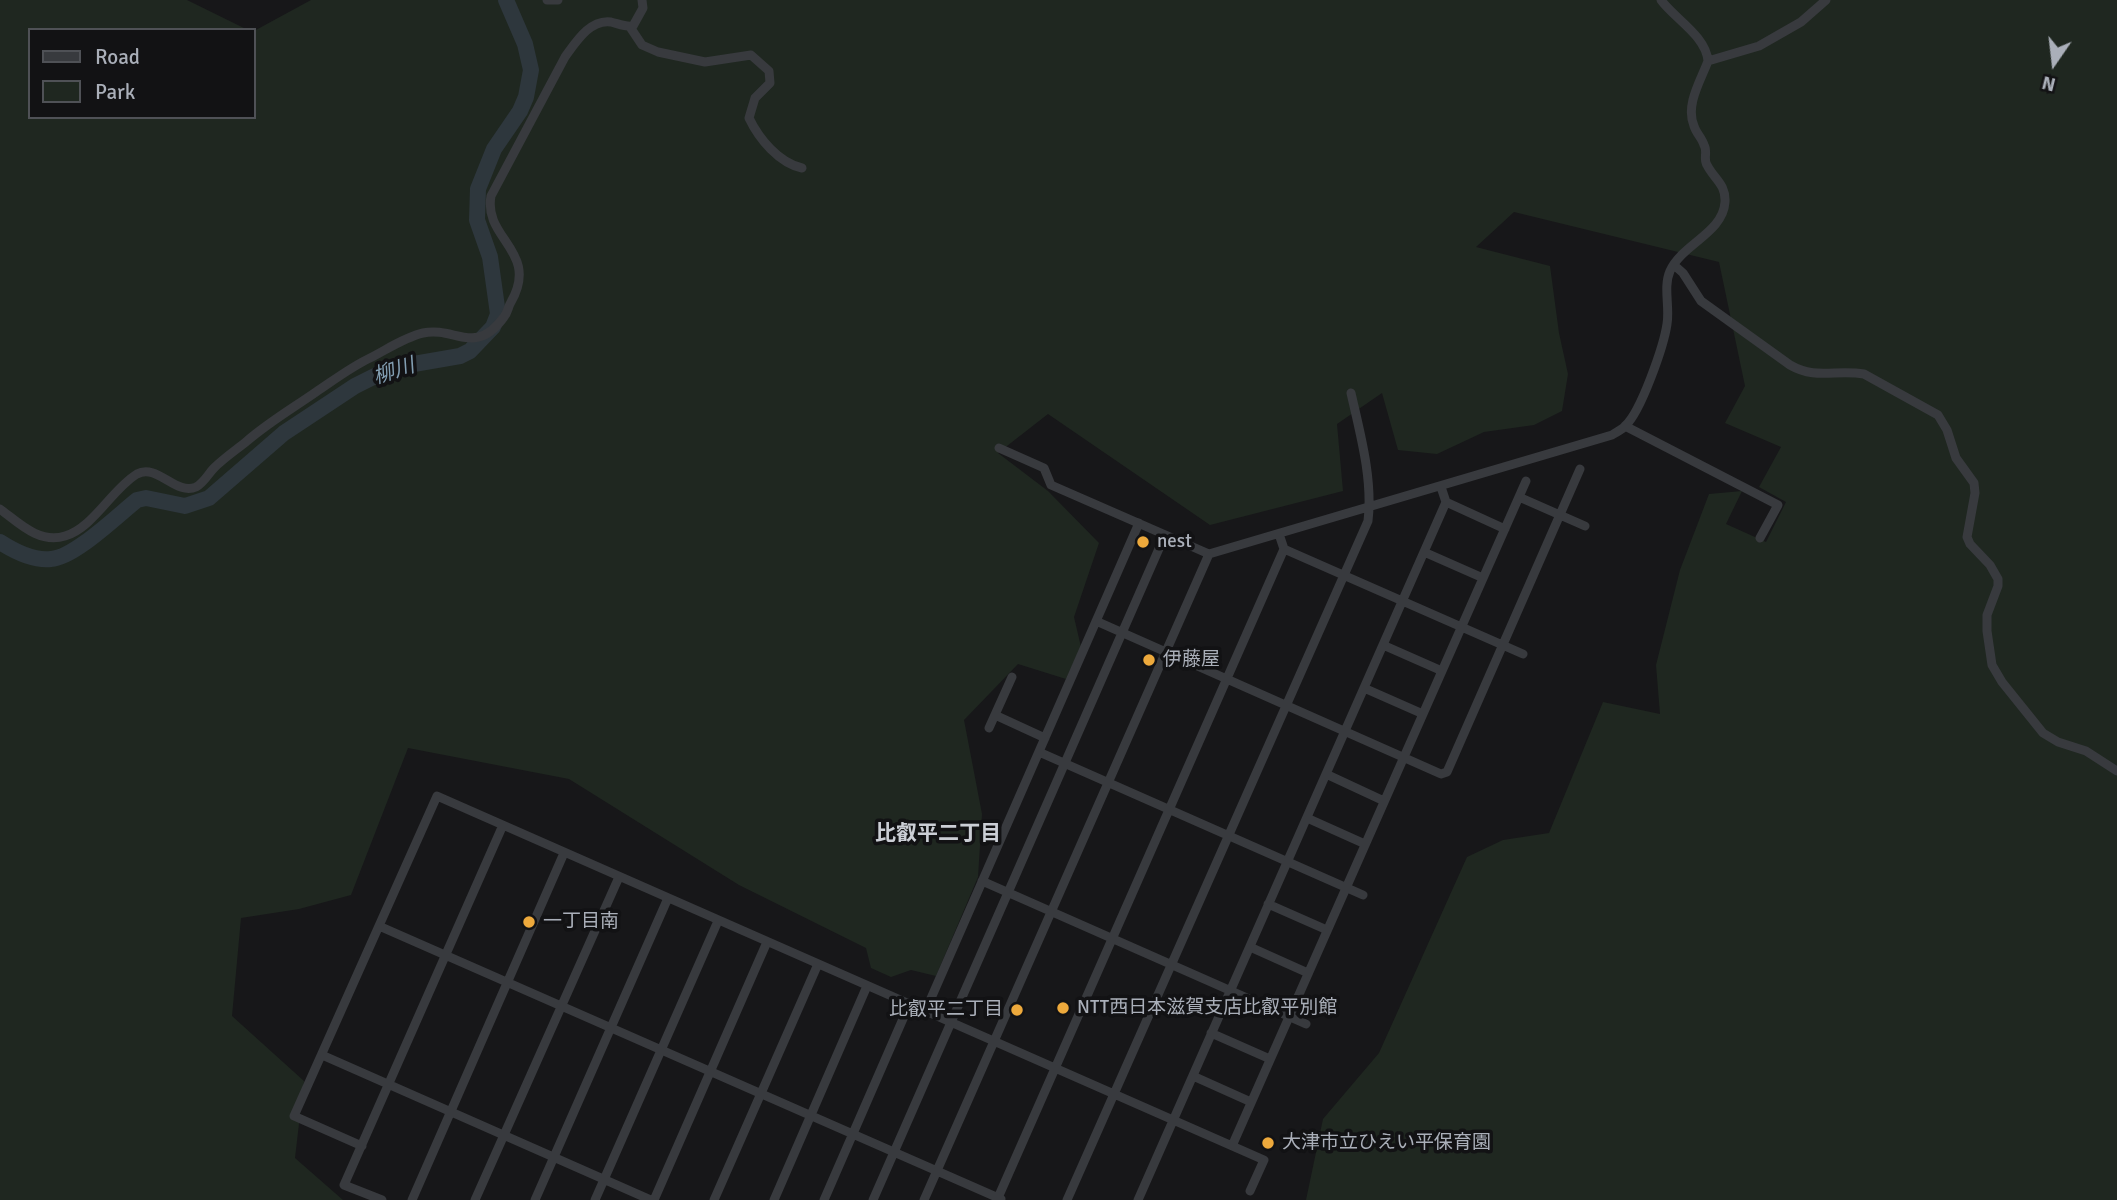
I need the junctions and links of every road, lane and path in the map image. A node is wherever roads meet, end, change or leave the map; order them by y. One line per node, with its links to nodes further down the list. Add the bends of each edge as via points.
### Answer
1 (547, 0): 2 (street)
2 (558, 0)
3 (642, 0): 6 (street, via 640,15)
4 (1661, 0): 7 (street, via 1703,44)
5 (1826, 0): 7 (street, via 1801,22 1759,46)
6 (630, 27): 8 (street, via 642,45 658,52 705,62 751,55 769,71 770,83 755,98 749,118 755,131 787,165); 19 (street, via 606,22 580,37 495,187 489,212 516,257 519,278 508,312 486,333 469,339 417,335 353,366 276,418 195,488 140,472 68,535 38,535)
7 (1708, 61): 9 (street, via 1691,117 1704,145 1706,165 1724,189 1723,212)
8 (802, 168)
9 (1674, 265): 11 (street, via 1668,279 1662,345 1650,381); 53 (street, via 1701,301 1790,365 1819,375 1864,374 1943,421 1956,458 1974,483 1967,537 1998,579 1987,615 1992,664 2043,733 2086,751)
10 (1351, 393): 18 (street, via 1363,445)
11 (1625, 426): 15 (street, via 1612,435); 26 (street, via 1778,505)
12 (999, 447): 21 (street, via 1044,468 1051,485)
13 (1580, 468): 20 (street)
14 (1526, 481): 16 (street)
15 (1441, 487): 17 (street); 18 (street)
16 (1518, 497): 20 (street); 23 (street)
17 (1446, 502): 23 (street); 28 (street)
18 (1369, 507): 24 (street); 30 (street, via 1368,521)
19 (0, 509)
20 (1560, 516): 22 (street); 37 (street)
21 (1139, 523): 25 (street); 33 (street)
22 (1585, 526)
23 (1505, 529): 31 (street)
24 (1279, 534): 27 (street); 29 (street)
25 (1165, 535): 29 (street); 35 (street)
26 (1760, 538)
27 (1284, 549): 30 (street); 42 (street)
28 (1424, 552): 31 (street); 32 (street)
29 (1209, 554): 38 (street)
30 (1343, 575): 32 (street); 44 (street)
31 (1483, 578): 34 (street)
32 (1402, 601): 34 (street); 36 (street)
33 (1096, 621): 35 (street); 49 (street)
34 (1461, 627): 37 (street); 40 (street)
35 (1122, 633): 38 (street); 52 (street)
36 (1383, 645): 40 (street); 43 (street)
37 (1503, 645): 39 (street); 51 (street, via 1447,772 1441,774)
38 (1165, 652): 42 (street); 55 (street)
39 (1523, 654)
40 (1442, 671): 45 (street)
41 (1012, 677): 46 (street)
42 (1227, 679): 44 (street); 57 (street)
43 (1364, 688): 45 (street); 48 (street)
44 (1285, 705): 48 (street); 60 (street)
45 (1423, 714): 51 (street)
46 (995, 715): 47 (street); 49 (street)
47 (989, 728)
48 (1345, 731): 51 (street); 54 (street)
49 (1045, 738): 50 (street)
50 (1039, 751): 52 (street); 65 (street)
51 (1404, 757): 56 (street)
52 (1065, 763): 55 (street); 67 (street)
53 (2117, 771)
54 (1326, 774): 56 (street); 58 (street)
55 (1108, 782): 57 (street); 71 (street)
56 (1384, 801): 61 (street)
57 (1169, 809): 60 (street); 75 (street)
58 (1307, 818): 61 (street); 63 (street)
59 (503, 825): 62 (street); 73 (street, via 437,796); 78 (street)
60 (1228, 835): 63 (street); 80 (street)
61 (1365, 844): 66 (street)
62 (564, 853): 64 (street); 82 (street)
63 (1287, 861): 66 (street); 70 (street)
64 (619, 877): 69 (street); 86 (street)
65 (982, 881): 67 (street); 87 (street)
66 (1346, 887): 68 (street); 74 (street)
67 (1008, 893): 71 (street); 89 (street)
68 (1363, 895)
69 (668, 898): 72 (street); 91 (street)
70 (1268, 904): 74 (street); 77 (street)
71 (1051, 911): 75 (street); 93 (street)
72 (718, 920): 76 (street); 94 (street)
73 (379, 926): 78 (street); 95 (street)
74 (1327, 930): 81 (street)
75 (1112, 938): 80 (street); 97 (street)
76 (767, 942): 79 (street); 98 (street)
77 (1250, 947): 81 (street); 84 (street)
78 (446, 955): 82 (street); 100 (street)
79 (817, 964): 83 (street); 101 (street)
80 (1171, 964): 84 (street); 102 (street)
81 (1308, 973): 88 (street)
82 (508, 982): 86 (street); 104 (street)
83 (867, 986): 85 (street); 105 (street)
84 (1230, 990): 88 (street); 92 (street)
85 (909, 1005): 87 (street); 107 (street)
86 (562, 1006): 91 (street); 108 (street)
87 (925, 1012): 89 (street)
88 (1289, 1016): 90 (street); 96 (street)
89 (951, 1023): 93 (street); 111 (street)
90 (1306, 1024)
91 (611, 1028): 94 (street); 112 (street)
92 (1211, 1034): 96 (street); 99 (street)
93 (993, 1042): 97 (street); 113 (street)
94 (661, 1050): 98 (street); 114 (street)
95 (322, 1055): 100 (street); 109 (street, via 294,1116)
96 (1270, 1059): 103 (street)
97 (1055, 1069): 102 (street); 116 (street)
98 (710, 1071): 101 (street); 122 (street)
99 (1192, 1076): 103 (street); 106 (street)
100 (389, 1084): 104 (street); 109 (street)
101 (761, 1094): 105 (street); 123 (street)
102 (1113, 1095): 106 (street); 128 (street)
103 (1251, 1102): 110 (street)
104 (451, 1112): 108 (street); 118 (street)
105 (811, 1116): 107 (street); 124 (street)
106 (1173, 1121): 110 (street); 129 (street)
107 (853, 1134): 111 (street); 125 (street)
108 (504, 1135): 112 (street); 119 (street)
109 (362, 1146): 117 (street, via 344,1185)
110 (1231, 1146): 115 (street, via 1264,1160)
111 (894, 1152): 113 (street); 126 (street)
112 (554, 1157): 114 (street); 120 (street)
113 (937, 1171): 116 (street); 127 (street)
114 (604, 1179): 121 (street); 122 (street)
115 (1250, 1191)
116 (999, 1199)
117 (382, 1200)
118 (412, 1200)
119 (475, 1200)
120 (535, 1200)
121 (595, 1200)
122 (653, 1200)
123 (714, 1200)
124 (774, 1200)
125 (824, 1200)
126 (873, 1200)
127 (924, 1200)
128 (1067, 1200)
129 (1138, 1200)

